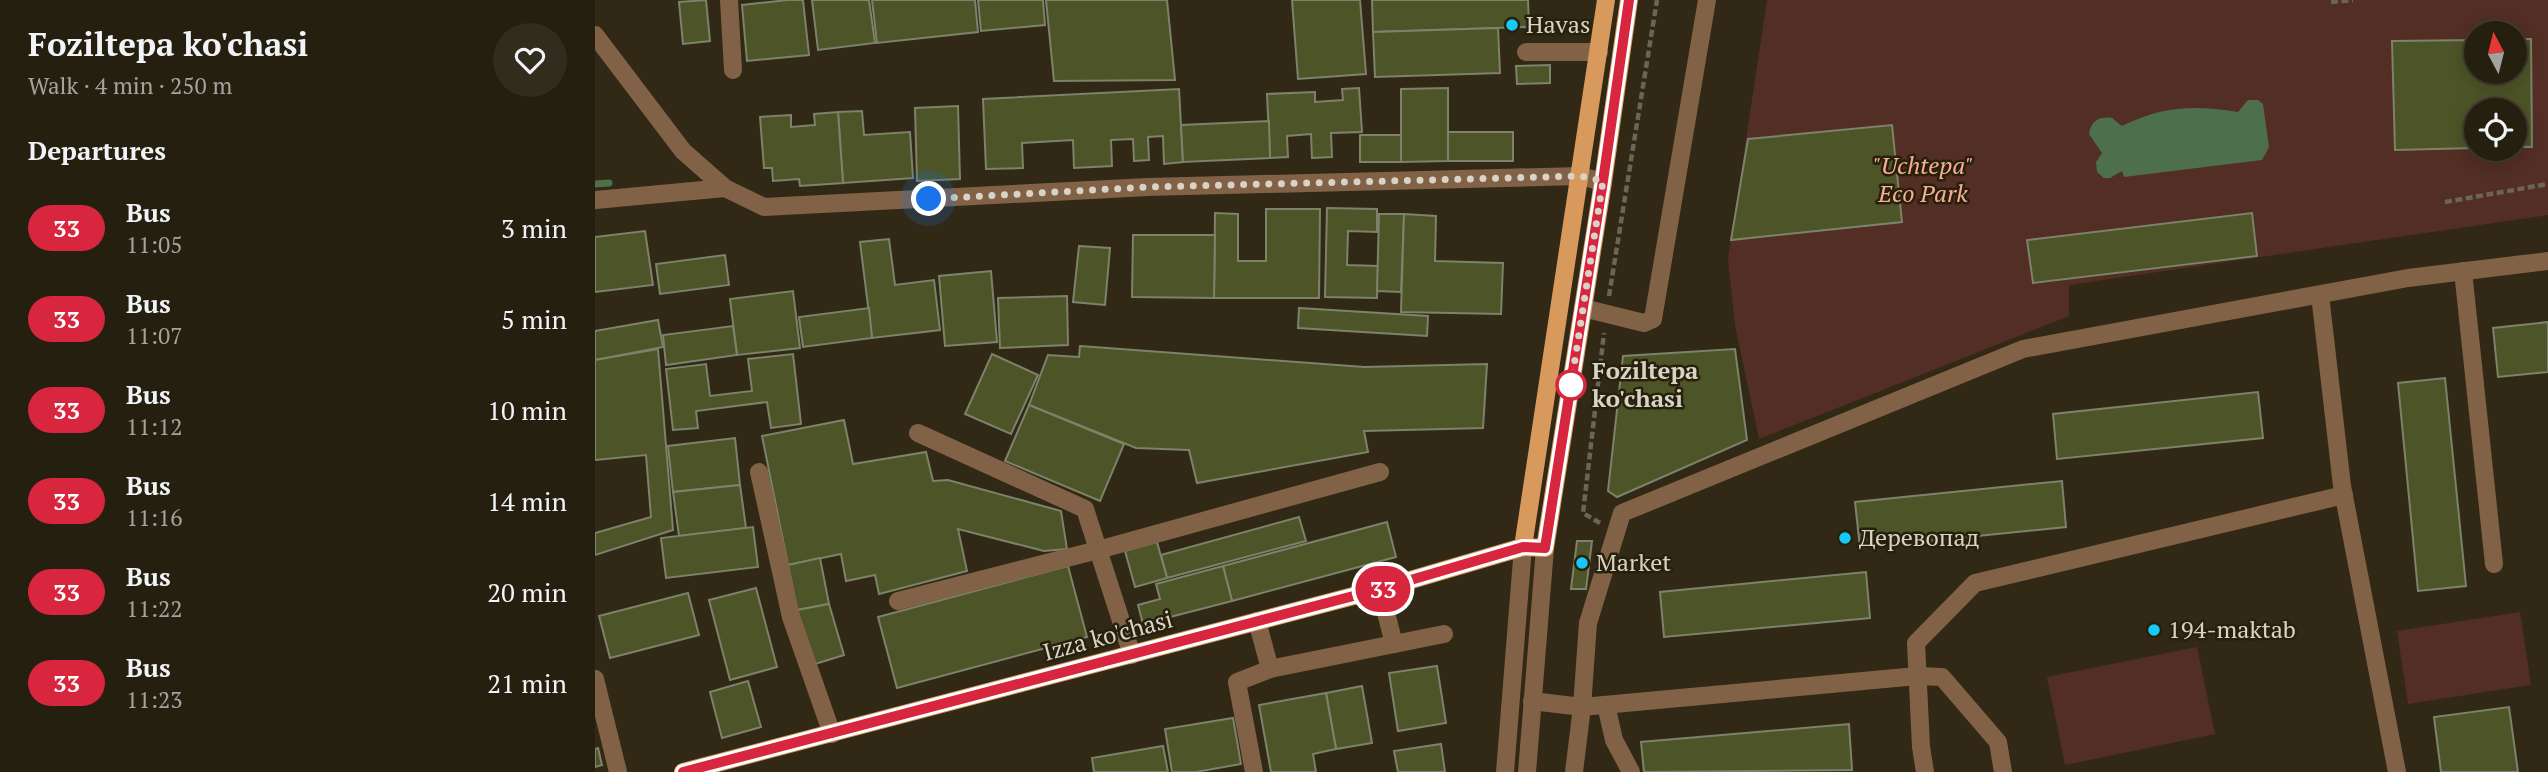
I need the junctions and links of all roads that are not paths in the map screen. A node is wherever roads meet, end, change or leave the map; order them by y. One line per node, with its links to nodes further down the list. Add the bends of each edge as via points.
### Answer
1 (729, 0): 8 (street)
2 (1606, 0): 7 (main road)
3 (1629, 0): 10 (main road)
4 (1707, 0): 16 (street, via 1653,319 1644,323)
5 (595, 35): 11 (street, via 683,151)
6 (1527, 51): 7 (street)
7 (1599, 52): 9 (main road)
8 (733, 70)
9 (1580, 176): 10 (street); 11 (street, via 1148,187 764,207); 21 (main road)
10 (1603, 181): 16 (main road)
11 (725, 188): 12 (street)
12 (595, 200)
13 (2548, 261): 14 (street)
14 (2463, 271): 15 (street); 24 (street)
15 (2321, 295): 20 (street); 36 (street, via 2023,349 1622,513 1588,623)
16 (1583, 307): 22 (main road)
17 (918, 433): 23 (street, via 1085,509)
18 (758, 472): 37 (street, via 791,617)
19 (1380, 472): 23 (street)
20 (2344, 495): 32 (street, via 1975,583 1916,643); 47 (street)
21 (1523, 547): 22 (main road, Izza ko'chasi); 25 (main road, Izza ko'chasi); 41 (street)
22 (1545, 548): 34 (street)
23 (1098, 550): 26 (street); 30 (street)
24 (2494, 564)
25 (1380, 589): 27 (main road, Izza ko'chasi); 29 (street)
26 (898, 601)
27 (1257, 621): 30 (main road, Izza ko'chasi); 31 (street)
28 (1444, 634): 29 (street)
29 (1394, 644): 31 (street)
30 (1132, 655): 37 (main road, Izza ko'chasi)
31 (1270, 669): 40 (street, via 1237,682)
32 (1917, 676): 35 (street); 45 (street); 46 (street, via 1942,677 1998,742)
33 (595, 678): 38 (street)
34 (1532, 701): 36 (street); 42 (street)
35 (1606, 705): 36 (street); 44 (street, via 1614,740)
36 (1582, 707): 43 (street)
37 (832, 734): 39 (main road, Izza ko'chasi)
38 (618, 772)
39 (683, 772)
40 (1254, 772)
41 (1506, 772)
42 (1527, 772)
43 (1574, 772)
44 (1631, 772)
45 (1925, 772)
46 (2003, 772)
47 (2397, 772)

